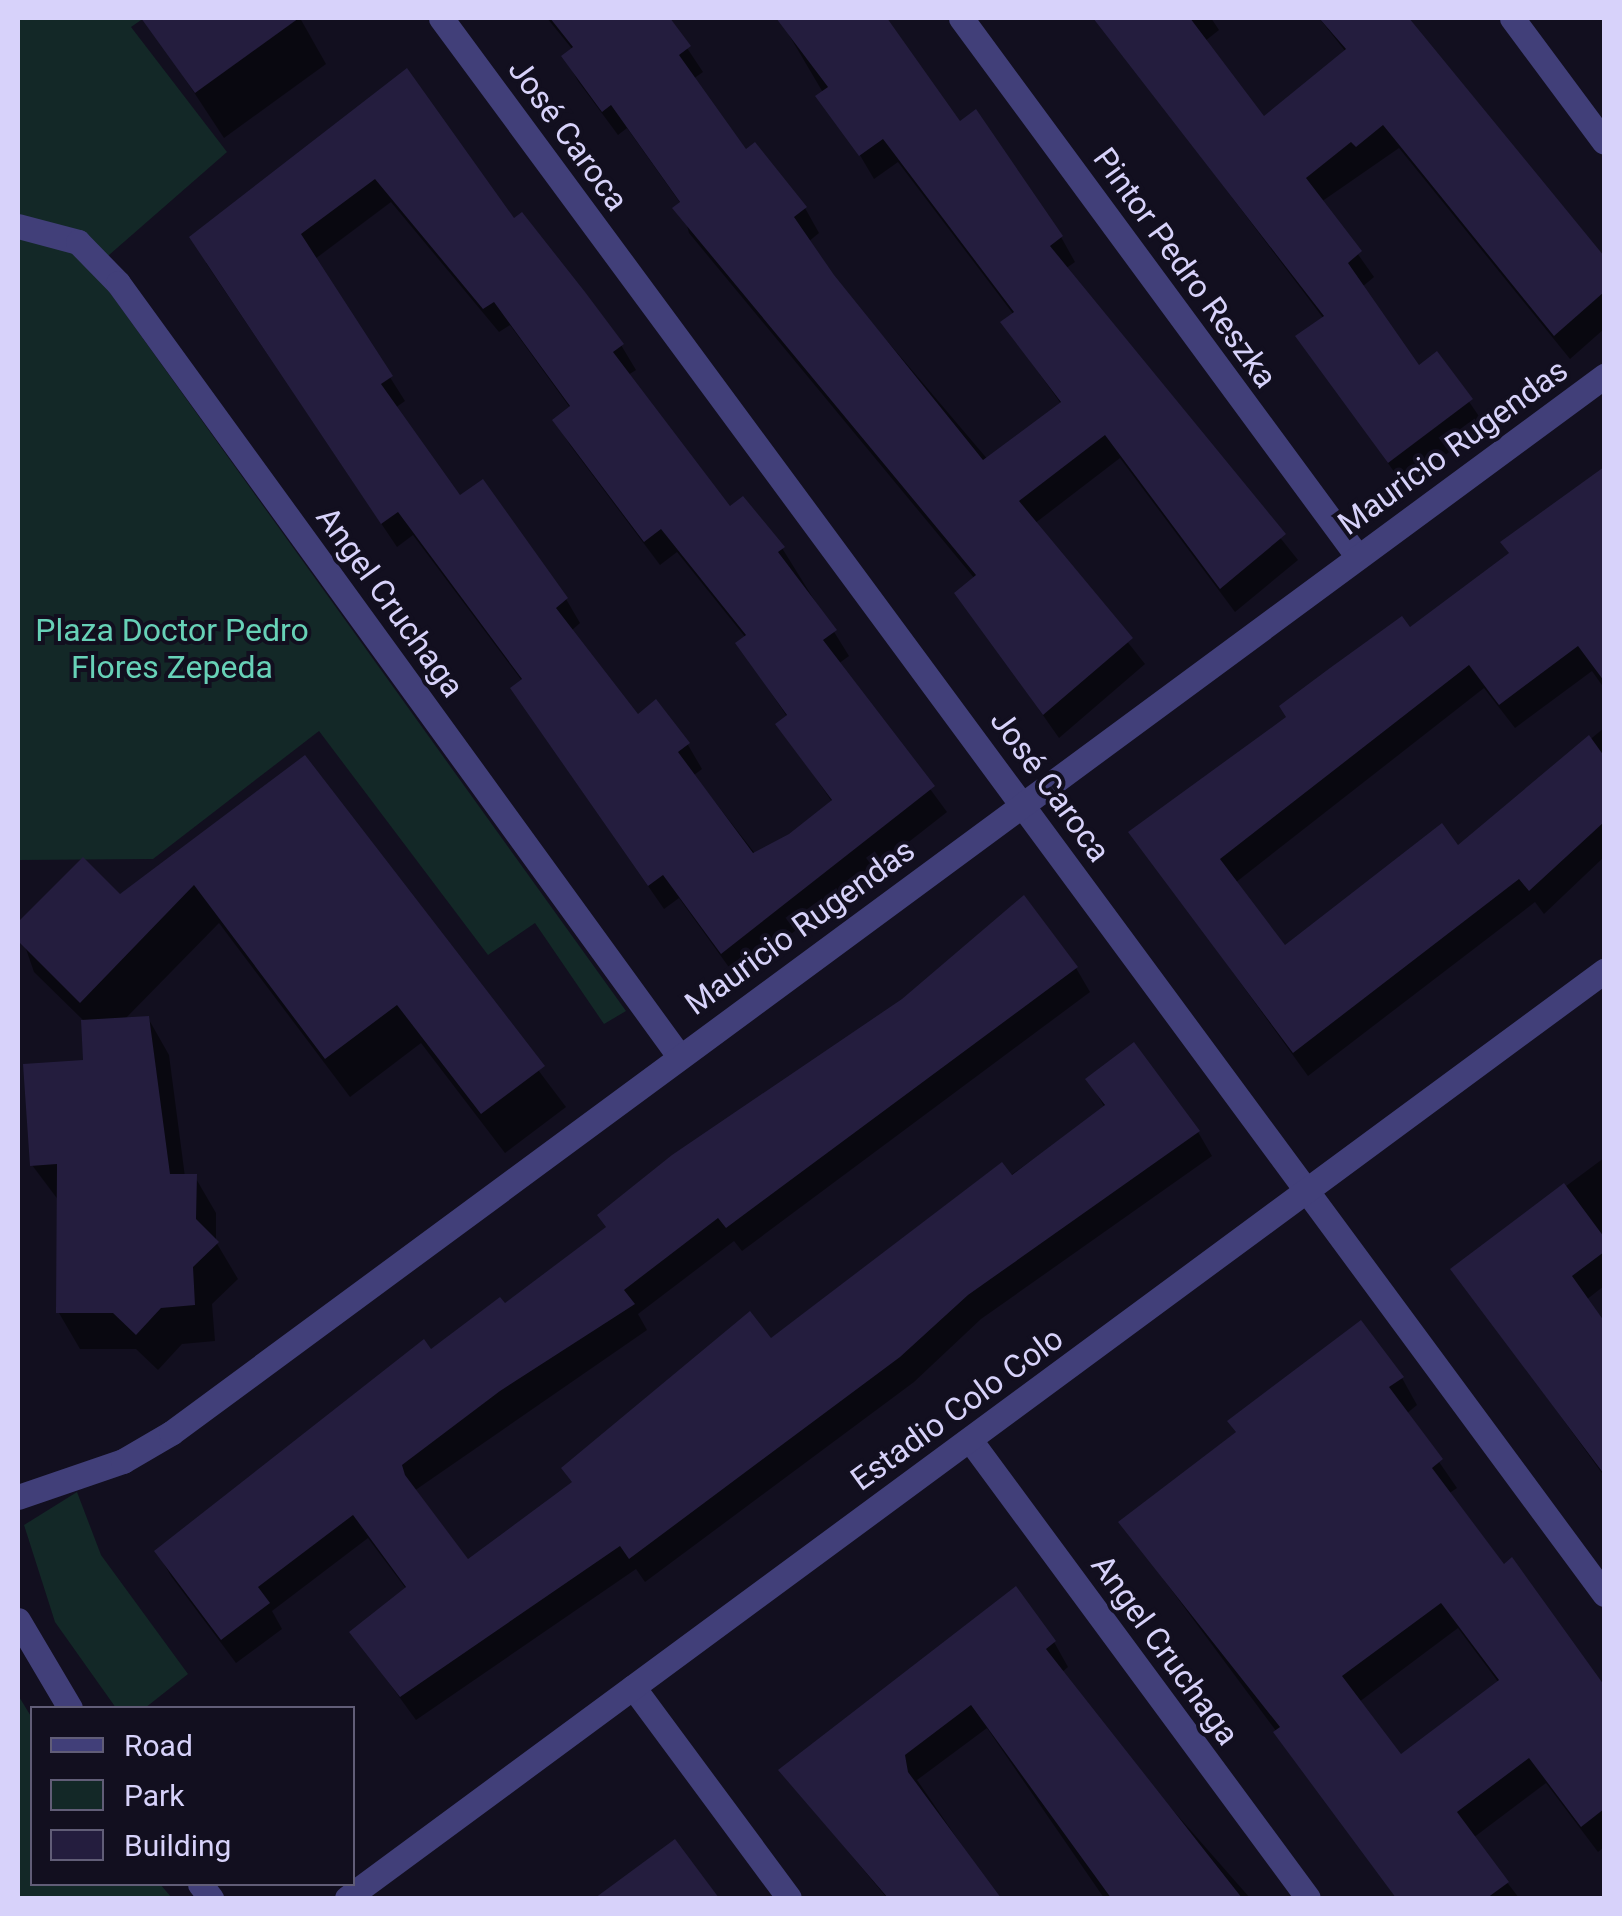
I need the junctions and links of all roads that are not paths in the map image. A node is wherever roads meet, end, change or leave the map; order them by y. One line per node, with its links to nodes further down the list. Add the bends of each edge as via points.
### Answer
1 (441, 18): 9 (street, José Caroca)
2 (960, 18): 8 (street, Pintor Pedro Reszka)
3 (1512, 18): 4 (street)
4 (1594, 106): 5 (street)
5 (1604, 142)
6 (18, 226): 11 (street, Angel Cruchaga, via 78,242 125,292)
7 (1604, 376): 8 (street, Mauricio Rugendas)
8 (1358, 557): 9 (street, Mauricio Rugendas)
9 (1023, 804): 11 (street, Mauricio Rugendas); 12 (street, José Caroca)
10 (1604, 970): 12 (street, Estadio Colo Colo)
11 (679, 1056): 14 (street, Mauricio Rugendas, via 171,1433 123,1461)
12 (1307, 1189): 13 (street, Estadio Colo Colo); 15 (street, José Caroca)
13 (970, 1440): 17 (street, Estadio Colo Colo); 21 (street, Angel Cruchaga)
14 (18, 1497)
15 (1604, 1594)
16 (18, 1620): 18 (street)
17 (633, 1687): 19 (street, Estadio Colo Colo); 20 (street)
18 (69, 1706)
19 (347, 1898)
20 (789, 1898)
21 (1308, 1898)

